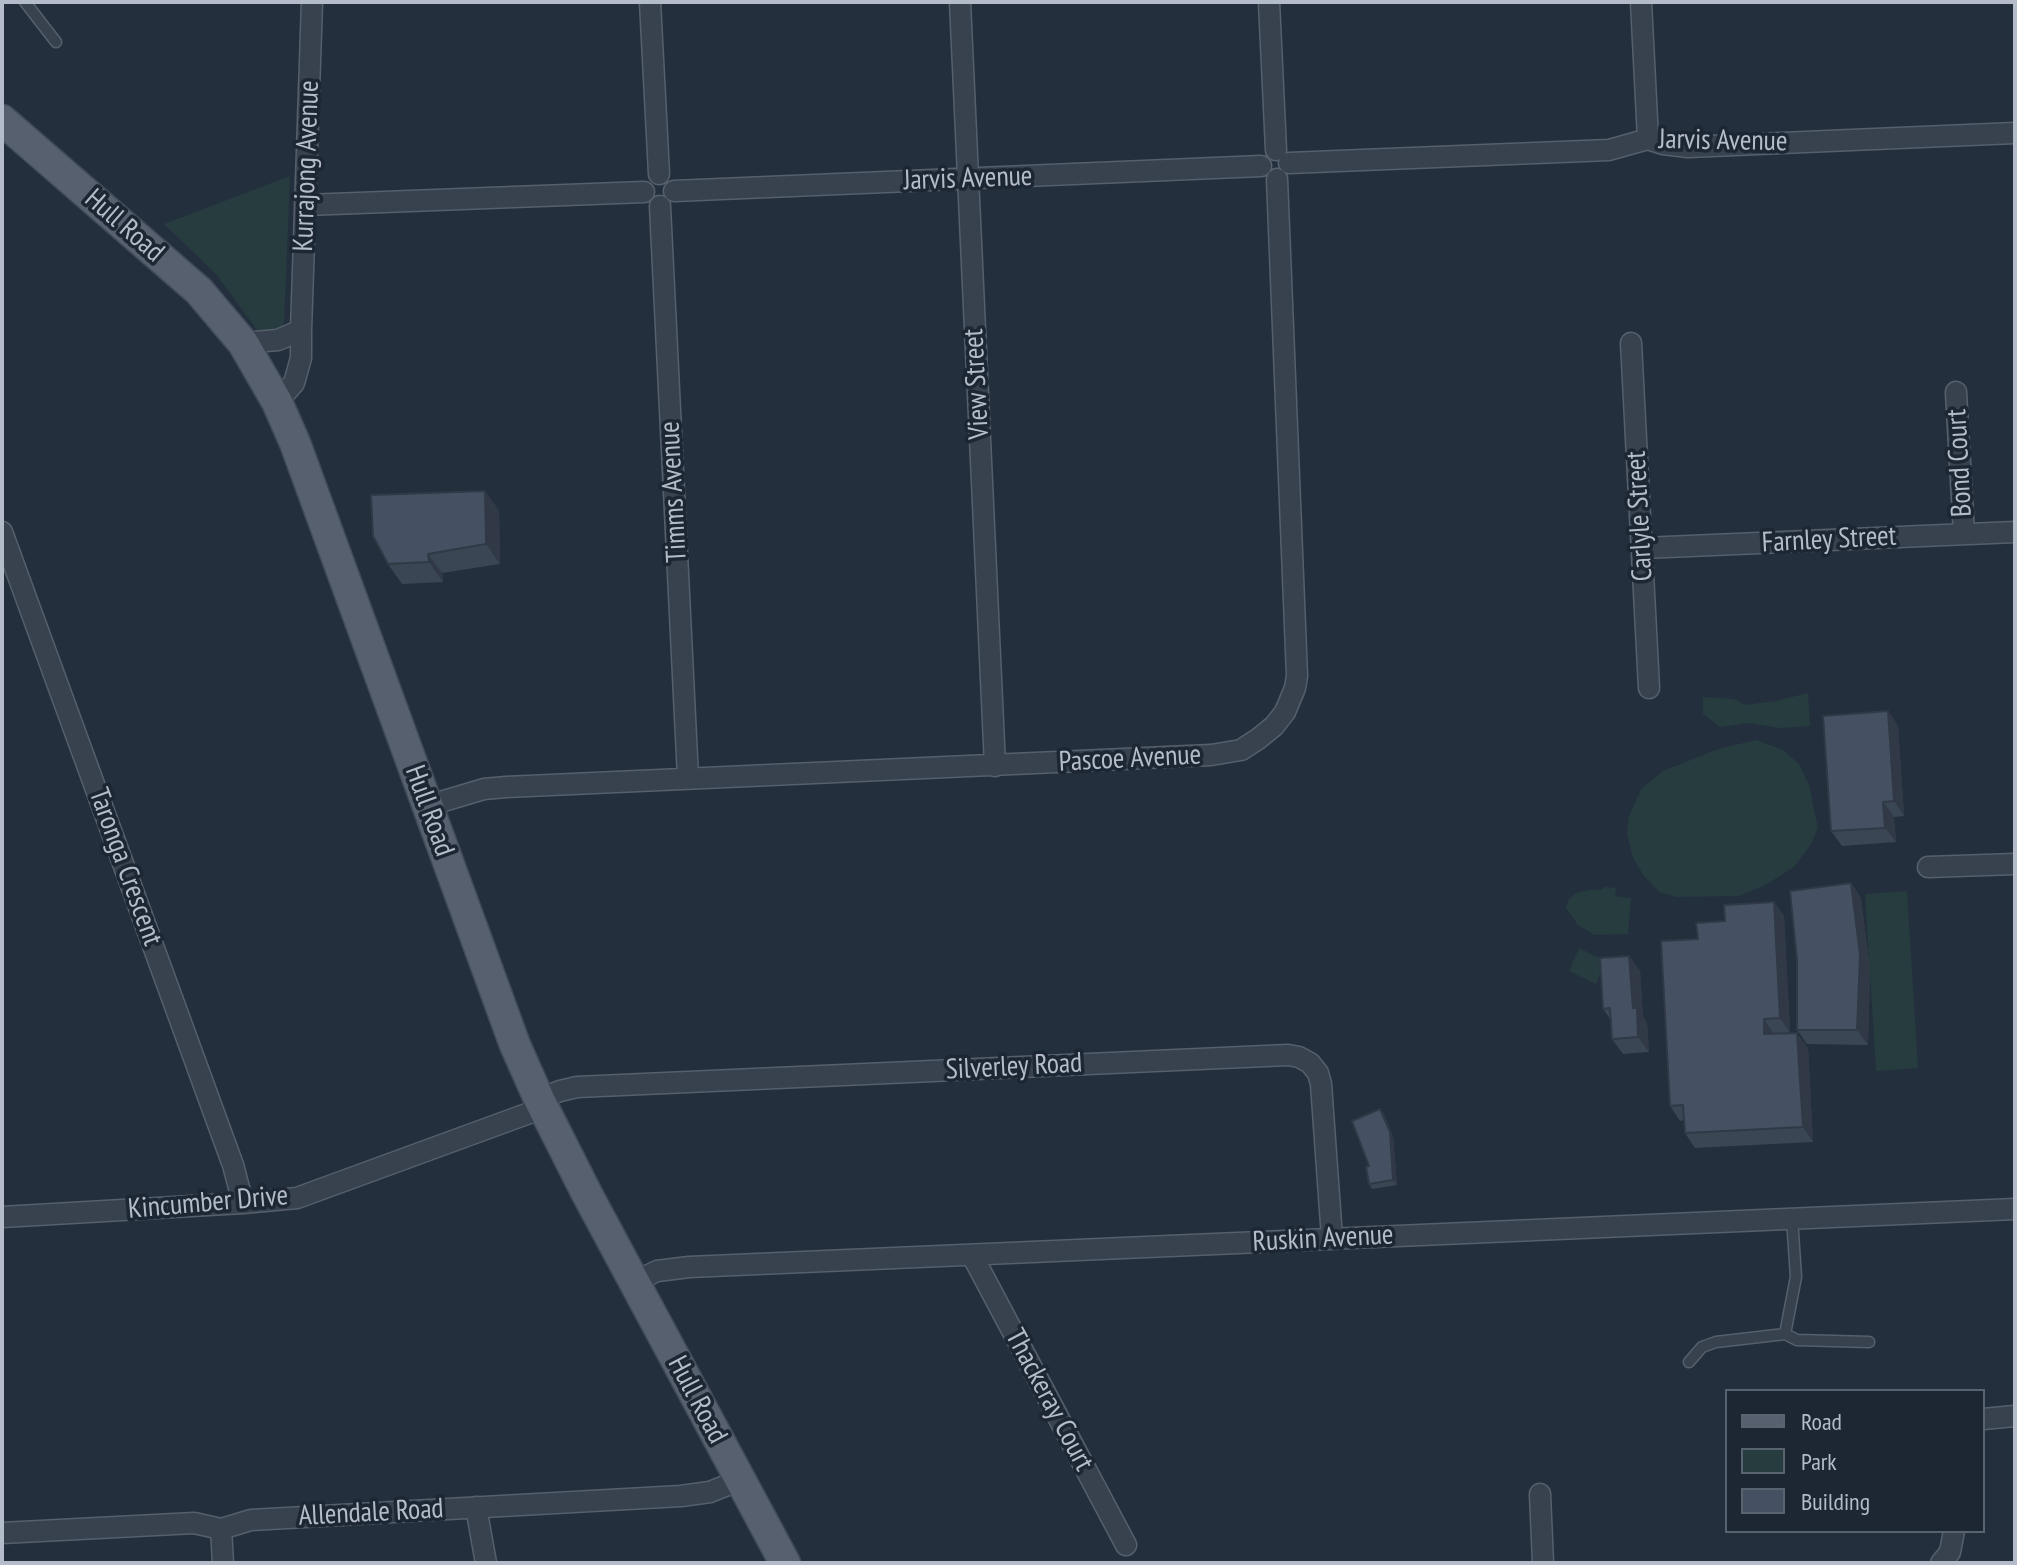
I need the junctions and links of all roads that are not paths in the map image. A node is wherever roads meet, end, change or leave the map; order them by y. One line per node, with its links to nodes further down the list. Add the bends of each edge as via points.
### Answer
1 (25, 2): 7 (lane)
2 (312, 2): 16 (street, Kurrajong Avenue)
3 (650, 2): 12 (street)
4 (960, 2): 13 (street, View Street)
5 (1269, 2): 11 (street, Pascoe Avenue)
6 (1641, 2): 10 (street)
7 (56, 42)
8 (2, 120): 18 (main road, Hull Road, via 199,291)
9 (2015, 133): 10 (street, Jarvis Avenue, via 1688,147)
10 (1648, 139): 11 (street, Jarvis Avenue, via 1609,150)
11 (1276, 164): 13 (street, Jarvis Avenue); 27 (street, Pascoe Avenue, via 1297,660 1295,688 1285,712 1258,739 1225,754)
12 (659, 174): 14 (street, via 645,182); 15 (street, via 670,179)
13 (967, 179): 15 (street, Jarvis Avenue); 27 (street, View Street)
14 (644, 192): 15 (street, via 651,204); 16 (street)
15 (667, 198): 28 (street, Timms Avenue)
16 (306, 205): 17 (street, Kurrajong Avenue)
17 (301, 330): 18 (street, via 278,340); 21 (street, Kurrajong Avenue, via 294,383)
18 (243, 343): 21 (main road, Hull Road)
19 (1631, 343): 25 (street, Carlyle Street)
20 (1956, 392): 24 (street, Bond Court)
21 (277, 402): 29 (main road, Hull Road)
22 (2, 532): 33 (street, Taronga Crescent)
23 (2015, 532): 24 (street, Farnley Street)
24 (1964, 534): 25 (street, Farnley Street)
25 (1643, 548): 26 (street, Carlyle Street)
26 (1649, 688)
27 (995, 766): 28 (street, Pascoe Avenue)
28 (688, 778): 29 (street, Pascoe Avenue, via 484,789)
29 (427, 806): 32 (main road, Hull Road)
30 (2015, 864): 31 (street)
31 (1928, 867)
32 (541, 1104): 33 (street, Kincumber Drive, via 297,1198); 37 (street, Silverley Road, via 577,1087 1288,1055 1310,1063 1321,1084); 39 (main road, Hull Road)
33 (243, 1203): 35 (street, Kincumber Drive)
34 (2015, 1209): 36 (street, Ruskin Avenue)
35 (2, 1217)
36 (1792, 1218): 37 (street, Ruskin Avenue); 40 (lane, via 1796,1277)
37 (1332, 1238): 38 (street, Ruskin Avenue)
38 (972, 1255): 39 (street, Ruskin Avenue, via 689,1267 657,1271); 51 (street, Thackeray Court)
39 (634, 1282): 45 (main road, Hull Road)
40 (1785, 1334): 41 (lane, via 1797,1340); 42 (lane, via 1716,1342 1702,1347)
41 (1869, 1342)
42 (1689, 1362)
43 (2015, 1416): 44 (street)
44 (1985, 1419)
45 (740, 1480): 47 (street, Allendale Road, via 693,1495); 54 (main road, Hull Road)
46 (1540, 1494): 55 (street)
47 (476, 1507): 48 (street, Allendale Road, via 251,1520); 53 (street)
48 (221, 1529): 49 (street, Allendale Road, via 194,1523); 52 (street)
49 (2, 1533)
50 (1954, 1533): 56 (street, via 1950,1552)
51 (1126, 1545)
52 (223, 1563)
53 (486, 1563)
54 (785, 1563)
55 (1543, 1563)
56 (1941, 1563)

